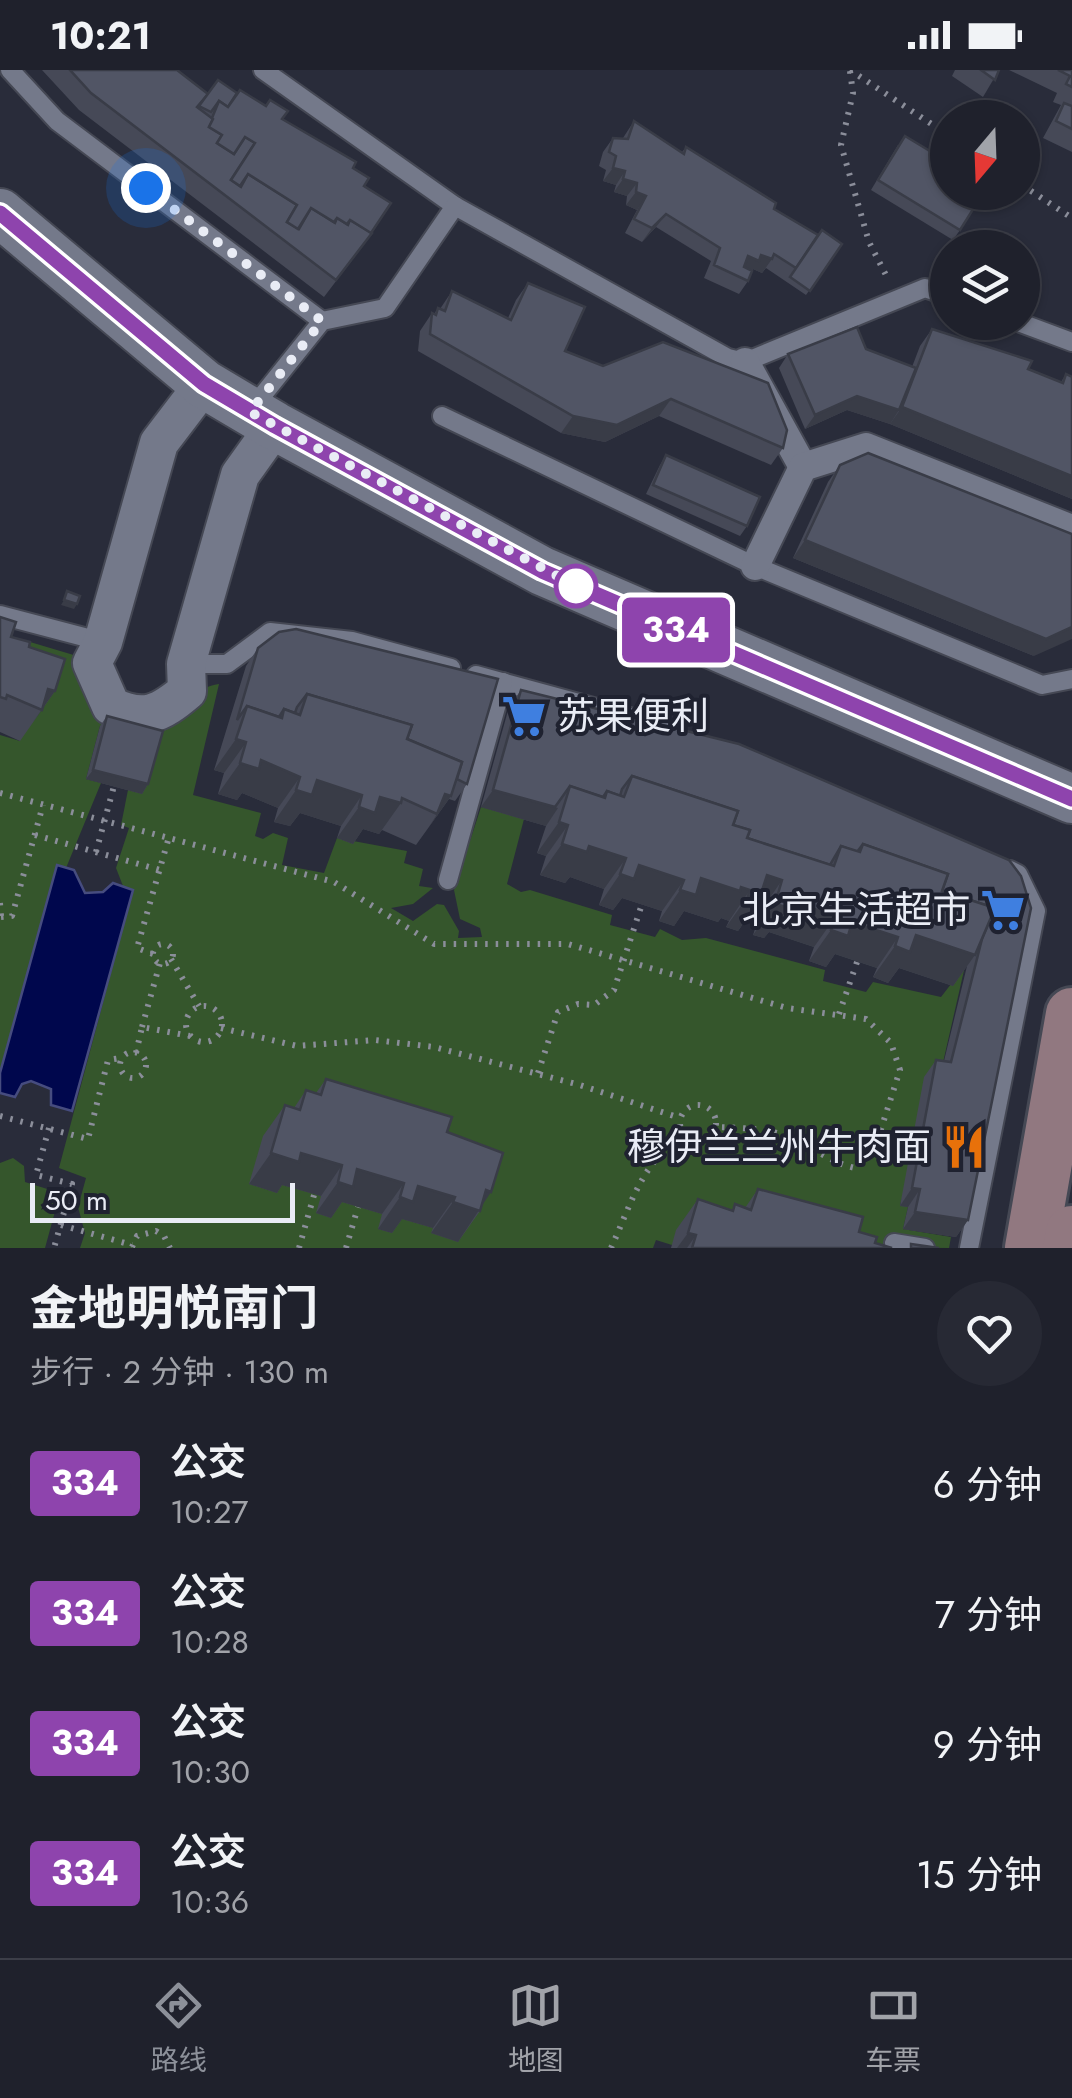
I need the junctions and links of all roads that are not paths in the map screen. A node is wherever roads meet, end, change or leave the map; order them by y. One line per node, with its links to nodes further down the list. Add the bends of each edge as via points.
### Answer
1 (10, 70): 6 (lane, via 58,121)
2 (262, 70): 3 (lane)
3 (455, 206): 6 (lane, via 384,308); 9 (lane)
4 (0, 213): 10 (street)
5 (930, 290): 9 (lane, via 897,297)
6 (322, 321): 12 (lane)
7 (1040, 330): 8 (lane)
8 (1072, 342)
9 (745, 362): 13 (street)
10 (204, 384): 12 (street); 17 (street, via 159,443)
11 (442, 416): 15 (lane)
12 (262, 419): 18 (street); 22 (street, via 542,571)
13 (803, 467): 14 (street, via 866,447); 15 (street)
14 (1072, 529)
15 (755, 566): 19 (lane, via 1042,685)
16 (0, 614): 17 (lane)
17 (103, 642): 18 (street, via 92,663 102,691 111,706 132,716 150,717 187,691)
18 (186, 664): 20 (lane, via 227,664 270,632 352,641)
19 (1072, 679)
20 (503, 682): 21 (lane); 24 (lane)
21 (684, 731)
22 (1072, 799)
23 (985, 858): 29 (lane, via 1018,874 1036,910)
24 (448, 880)
25 (1072, 1014): 30 (main road)
26 (1072, 1232): 31 (main road)
27 (894, 1243): 28 (lane)
28 (925, 1248)
29 (969, 1248)
30 (1031, 1248)
31 (1069, 1248)

